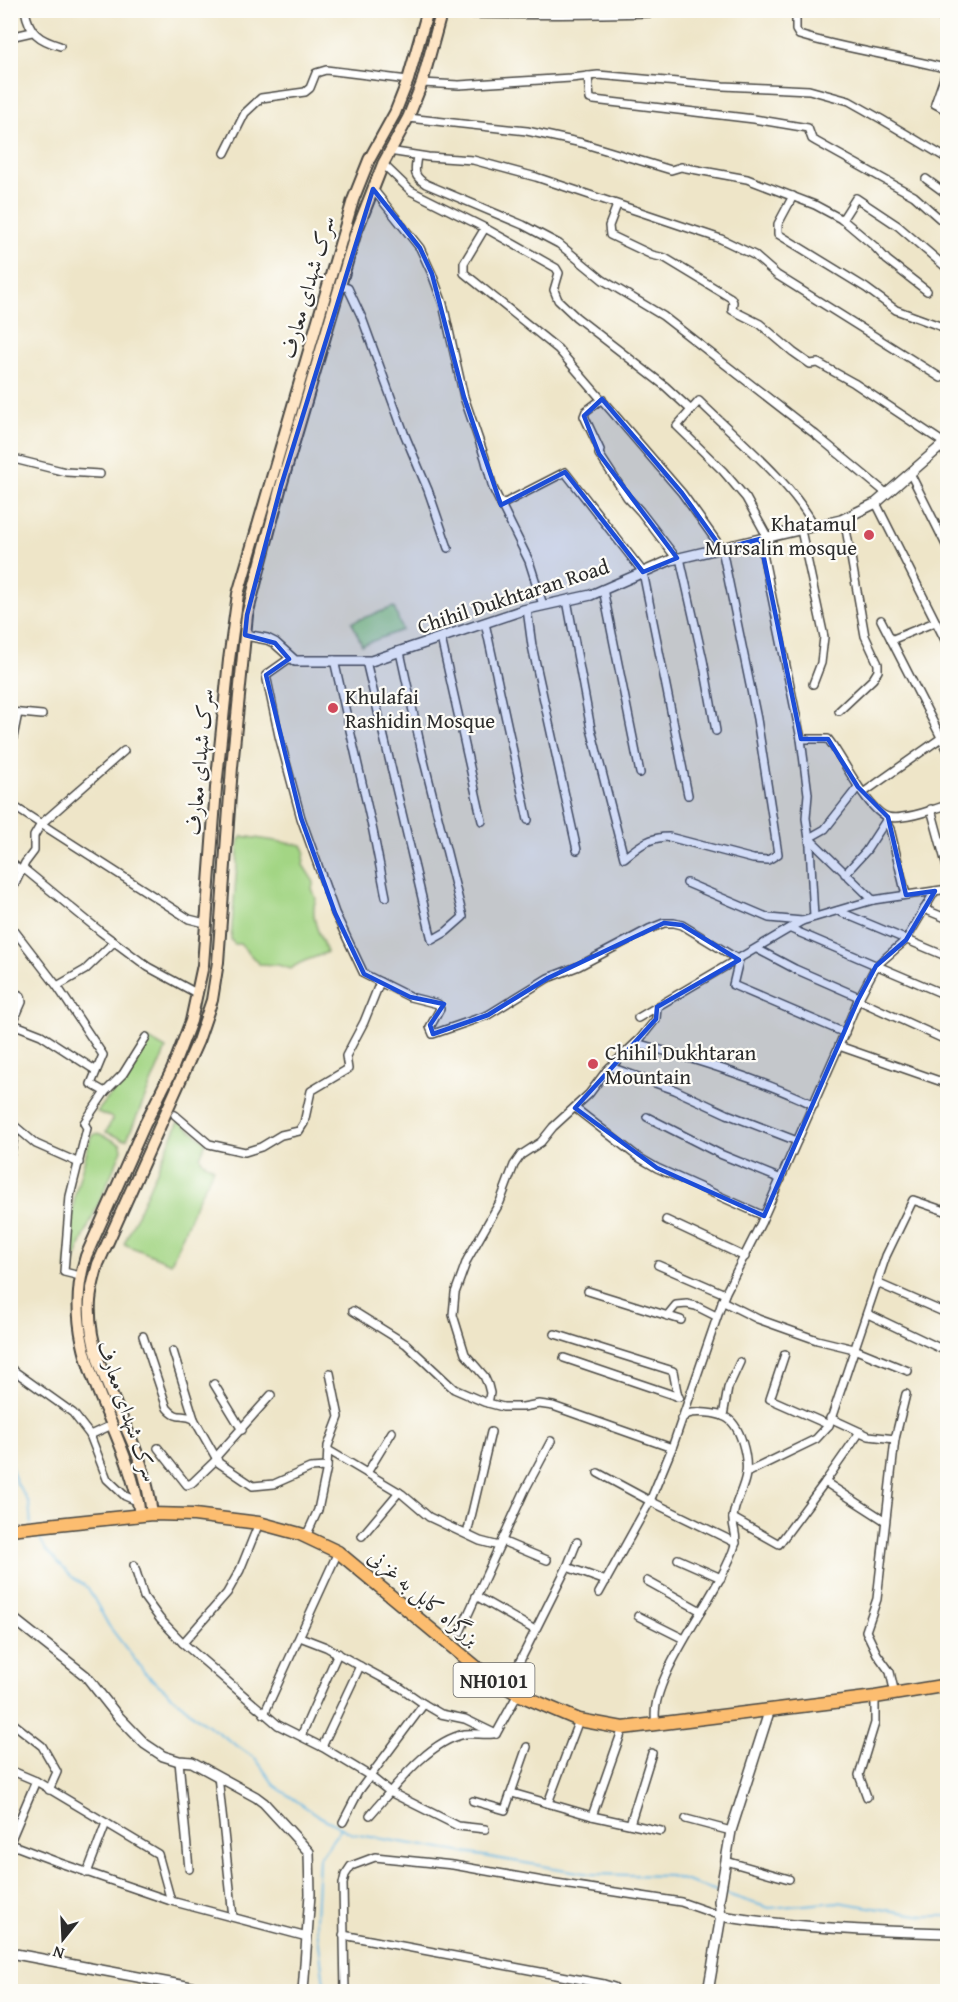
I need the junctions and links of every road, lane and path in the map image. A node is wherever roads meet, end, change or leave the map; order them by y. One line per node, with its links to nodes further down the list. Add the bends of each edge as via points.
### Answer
1 (26, 10): 8 (street)
2 (428, 10): 13 (main road, سرک شهدای معارف)
3 (729, 10): 6 (street, via 644,15 487,15)
4 (777, 10): 11 (street, via 796,15 800,35)
5 (917, 10): 7 (street)
6 (441, 11): 14 (main road, سرک شهدای معارف)
7 (948, 19)
8 (32, 32): 9 (street); 10 (street, via 43,41)
9 (10, 37)
10 (60, 46)
11 (947, 69): 15 (street, via 935,104)
12 (588, 76): 14 (street, via 459,85); 20 (street, via 809,90 849,101); 28 (street, via 590,99 594,100 808,128 812,139 914,196)
13 (408, 80): 18 (street, via 326,70 316,73 305,92 261,98 245,113); 108 (main road, سرک شهدای معارف, via 353,200 243,573 229,660)
14 (422, 83): 16 (main road, سرک شهدای معارف)
15 (948, 111)
16 (408, 118): 17 (main road, سرک شهدای معارف); 25 (street, via 527,130 671,170 681,167 747,179)
17 (389, 151): 19 (street); 21 (main road, سرک شهدای معارف)
18 (225, 153)
19 (417, 156): 26 (street, via 473,160); 42 (street, via 417,178 559,244 603,280 672,323)
20 (948, 159)
21 (383, 164): 23 (main road, سرک شهدای معارف); 29 (street, via 411,191)
22 (926, 179): 24 (street)
23 (373, 189): 31 (main road, سرک شهدای معارف); 44 (street, via 420,248 432,274 443,304 464,397)
24 (948, 195)
25 (793, 196): 27 (street); 33 (street, via 778,224 778,234 896,310)
26 (617, 205): 34 (street, via 721,239 754,255 777,275); 37 (street, via 609,226 610,235 664,258 722,292 731,298 732,310 760,324 810,364 818,363 854,383)
27 (842, 220): 30 (street, via 856,198 898,226); 32 (street)
28 (948, 226)
29 (485, 228): 35 (street, via 464,263 464,273 553,344); 36 (street, via 556,268 559,273 554,290 558,300)
30 (948, 269)
31 (341, 286): 49 (street, via 348,288 362,318); 61 (main road, سرک شهدای معارف, via 281,486)
32 (927, 291)
33 (948, 329)
34 (941, 378)
35 (602, 399): 50 (street, via 682,493); 52 (street, via 584,416 599,454 627,497)
36 (691, 410): 46 (street, via 699,401 723,422 784,486); 48 (street, via 677,426 746,498)
37 (944, 443): 39 (street); 40 (street, Chihil Dukhtaran Road)
38 (10, 458): 41 (street)
39 (948, 458)
40 (910, 473): 42 (street, Chihil Dukhtaran Road); 51 (street)
41 (100, 474)
42 (886, 493): 43 (street, Chihil Dukhtaran Road)
43 (876, 503): 45 (street, Chihil Dukhtaran Road); 59 (street)
44 (501, 505): 53 (street, via 565,472); 56 (street, via 529,561)
45 (841, 520): 46 (street, Chihil Dukhtaran Road); 71 (street, via 846,529 865,636 879,671)
46 (814, 527): 47 (street, Chihil Dukhtaran Road)
47 (801, 530): 48 (street, Chihil Dukhtaran Road); 70 (street, via 824,637 821,663)
48 (764, 538): 50 (street, Chihil Dukhtaran Road); 76 (street)
49 (448, 548)
50 (722, 549): 52 (street, Chihil Dukhtaran Road); 55 (street, via 757,719 778,854 768,860 669,837 645,842 624,858 591,729)
51 (948, 549)
52 (678, 558): 53 (street, Chihil Dukhtaran Road); 74 (street, via 704,660)
53 (643, 572): 54 (street, Chihil Dukhtaran Road); 82 (street)
54 (603, 589): 55 (street, Chihil Dukhtaran Road); 80 (street)
55 (567, 600): 56 (street, Chihil Dukhtaran Road)
56 (543, 605): 57 (street, Chihil Dukhtaran Road)
57 (527, 609): 60 (street, Chihil Dukhtaran Road); 91 (street)
58 (881, 620): 64 (street)
59 (935, 622): 62 (street); 64 (street)
60 (485, 623): 63 (street, Chihil Dukhtaran Road); 87 (street)
61 (245, 634): 67 (street, via 267,639); 200 (main road, سرک شهدای معارف, via 212,999 194,1051 98,1264 90,1301 97,1351 141,1464)
62 (945, 636): 65 (street)
63 (441, 638): 66 (street, Chihil Dukhtaran Road); 88 (street)
64 (891, 640): 75 (street)
65 (948, 646)
66 (400, 652): 69 (street, Chihil Dukhtaran Road); 69 (street, via 463,917 432,940)
67 (290, 658): 68 (street, Chihil Dukhtaran Road, via 301,662); 117 (street, via 266,675 301,818 335,913 364,974)
68 (334, 660): 69 (street, Chihil Dukhtaran Road); 101 (street)
69 (366, 661)
70 (813, 684)
71 (839, 711)
72 (14, 712): 73 (street); 79 (street)
73 (42, 715)
74 (716, 731)
75 (941, 738): 78 (street); 81 (street)
76 (801, 739): 81 (street, via 828,739); 90 (street)
77 (124, 751): 89 (street)
78 (948, 751)
79 (10, 753)
80 (640, 773)
81 (860, 790): 86 (street); 90 (street, via 825,829)
82 (688, 795)
83 (10, 804): 89 (street)
84 (948, 806): 85 (street)
85 (931, 809): 86 (street); 94 (street)
86 (887, 819): 95 (street); 100 (street)
87 (528, 820)
88 (483, 821)
89 (41, 824): 93 (street, via 34,836 34,851); 108 (street, via 189,919)
90 (809, 838): 95 (street); 105 (street)
91 (577, 850)
92 (10, 861): 93 (street)
93 (22, 870): 99 (street); 112 (street)
94 (948, 871)
95 (845, 874): 102 (street)
96 (687, 883): 107 (street, via 770,918)
97 (948, 889): 98 (street)
98 (935, 891): 100 (street); 103 (street)
99 (10, 894)
100 (906, 895): 102 (street)
101 (386, 897)
102 (873, 900): 104 (street)
103 (924, 909): 106 (street); 111 (street)
104 (838, 910): 105 (street); 111 (street)
105 (814, 917): 107 (street)
106 (948, 919)
107 (802, 921): 110 (street)
108 (206, 923): 120 (main road, سرک شهدای معارف)
109 (10, 925): 118 (street)
110 (791, 929): 113 (street); 116 (street)
111 (906, 940): 114 (street); 116 (street)
112 (114, 942): 118 (street, via 85,970); 120 (street, via 148,967)
113 (757, 949): 115 (street); 122 (street)
114 (948, 957)
115 (739, 960): 117 (street, via 682,925 664,924 548,978 488,1015 435,1034 430,1027 440,1009 438,1004 410,997); 123 (street); 126 (street, via 733,985)
116 (876, 966): 121 (street); 122 (street)
117 (380, 982): 137 (street, via 346,1056 348,1069 311,1091 299,1131 280,1135 245,1152 209,1144)
118 (57, 986): 132 (street, via 103,1055)
119 (10, 990): 125 (street, via 21,996 22,1002)
120 (198, 994): 149 (main road, سرک شهدای معارف, via 172,1070)
121 (948, 996)
122 (859, 998): 126 (street); 128 (street)
123 (657, 1007): 124 (street); 129 (street, via 656,1019)
124 (638, 1018)
125 (12, 1026): 132 (street, via 41,1035)
126 (845, 1033): 130 (street)
127 (146, 1037): 134 (street, via 123,1074)
128 (948, 1041)
129 (636, 1043): 131 (street); 135 (street, via 766,1084)
130 (840, 1046): 133 (street); 135 (street)
131 (610, 1067): 136 (street); 140 (street)
132 (95, 1070): 134 (street, via 91,1084)
133 (948, 1084)
134 (105, 1092): 142 (street, via 84,1123 87,1128)
135 (814, 1105): 140 (street)
136 (575, 1108): 145 (street, via 648,1162); 175 (street, via 514,1165 500,1202 467,1260 454,1293 453,1315 465,1354 484,1376 490,1394)
137 (175, 1115)
138 (647, 1117): 143 (street)
139 (13, 1125): 141 (street); 142 (street, via 36,1144)
140 (797, 1142): 143 (street)
141 (10, 1156)
142 (79, 1163): 149 (street, via 70,1196 64,1272)
143 (781, 1179): 145 (street)
144 (948, 1212): 150 (street, via 913,1200)
145 (764, 1216): 147 (street)
146 (666, 1220): 147 (street)
147 (745, 1257): 152 (street)
148 (658, 1265): 152 (street)
149 (80, 1276): 180 (main road, سرک شهدای معارف, via 78,1310 85,1353)
150 (877, 1283): 154 (street); 155 (street)
151 (588, 1291): 156 (street)
152 (724, 1297): 157 (street); 161 (street, via 758,1318)
153 (353, 1311): 175 (street, via 406,1344 454,1389)
154 (868, 1314): 161 (street); 163 (street)
155 (948, 1314)
156 (667, 1316): 157 (street, via 676,1305 687,1304); 158 (street)
157 (716, 1316): 174 (street)
158 (681, 1320)
159 (555, 1334): 173 (street, via 673,1371)
160 (143, 1336): 177 (street, via 167,1408 178,1417)
161 (854, 1349): 168 (street); 179 (street)
162 (173, 1351): 177 (street)
163 (948, 1352)
164 (785, 1354): 179 (street, via 770,1399)
165 (564, 1358): 173 (street)
166 (740, 1362): 176 (street, via 729,1384)
167 (10, 1368): 185 (street, via 73,1413)
168 (908, 1371)
169 (330, 1373): 190 (street, via 339,1417)
170 (214, 1384): 181 (street)
171 (906, 1394): 186 (street)
172 (272, 1395): 181 (street)
173 (678, 1397): 174 (street)
174 (687, 1400): 178 (street)
175 (488, 1403): 189 (street, via 503,1407 553,1406)
176 (723, 1416): 178 (street, via 689,1413); 195 (street, via 741,1434)
177 (194, 1419): 191 (street)
178 (681, 1419): 189 (street)
179 (830, 1422): 184 (street); 195 (street, via 816,1439)
180 (112, 1425): 185 (street); 199 (main road, سرک شهدای معارف)
181 (242, 1430): 191 (street)
182 (392, 1432): 193 (street)
183 (491, 1432): 206 (street)
184 (860, 1432): 186 (street); 196 (street)
185 (90, 1435): 199 (street, via 107,1479 125,1496)
186 (895, 1439): 202 (street)
187 (551, 1440): 209 (street)
188 (158, 1448): 191 (street, via 187,1485)
189 (672, 1448): 198 (street)
190 (328, 1450): 192 (street); 193 (street)
191 (217, 1458): 192 (street, via 253,1486 274,1484 310,1468)
192 (327, 1467): 205 (street, via 318,1510 308,1532)
193 (367, 1473): 197 (street)
194 (598, 1473): 198 (street)
195 (746, 1473): 201 (street)
196 (825, 1482): 201 (street, via 779,1544); 202 (street)
197 (399, 1492): 206 (street, via 429,1517); 207 (street)
198 (650, 1501): 210 (street); 217 (street)
199 (139, 1502): 200 (main road, سرک شهدای معارف)
200 (146, 1514): 203 (highway, بزرگراه کابل به غزنی / NH0101); 204 (highway, بزرگراه کابل به غزنی / NH0101)
201 (732, 1518): 210 (street)
202 (884, 1520): 234 (street, via 877,1599 866,1631 890,1672)
203 (259, 1523): 205 (highway, بزرگراه کابل به غزنی / NH0101); 228 (street, via 226,1593)
204 (13, 1529)
205 (300, 1534): 211 (highway, بزرگراه کابل به غزنی / NH0101)
206 (468, 1534): 209 (street)
207 (362, 1536)
208 (577, 1542): 215 (street)
209 (500, 1543): 213 (street); 220 (street)
210 (736, 1543): 216 (street)
211 (338, 1552): 226 (street); 233 (highway, بزرگراه کابل به غزنی / NH0101, via 486,1676)
212 (678, 1559): 216 (street)
213 (547, 1560)
214 (134, 1565): 228 (street, via 144,1597)
215 (567, 1567): 217 (street); 224 (street)
216 (721, 1578): 221 (street)
217 (606, 1581): 219 (street)
218 (647, 1581): 221 (street)
219 (599, 1593)
220 (476, 1596): 224 (street); 225 (street)
221 (701, 1611): 227 (street)
222 (10, 1616): 248 (street, via 86,1676 145,1744)
223 (638, 1616): 227 (street)
224 (535, 1630): 231 (street)
225 (460, 1632)
226 (300, 1637): 229 (street); 238 (street)
227 (684, 1639): 241 (street, via 664,1680 655,1711)
228 (183, 1642): 238 (street)
229 (338, 1653): 230 (street); 244 (street)
230 (360, 1665): 236 (street); 245 (street)
231 (518, 1665)
232 (948, 1685): 234 (highway, بزرگراه کابل به غزنی / NH0101)
233 (518, 1694): 239 (highway, بزرگراه کابل به غزنی / NH0101); 243 (street)
234 (895, 1694): 235 (highway, بزرگراه کابل به غزنی / NH0101)
235 (875, 1697): 237 (highway, بزرگراه کابل به غزنی / NH0101); 256 (street, via 874,1723 859,1775)
236 (424, 1704): 243 (street); 251 (street)
237 (770, 1710): 241 (highway, بزرگراه کابل به غزنی / NH0101); 267 (street)
238 (264, 1714): 244 (street)
239 (579, 1720): 242 (highway, بزرگراه کابل به غزنی / NH0101); 258 (street)
240 (10, 1721): 253 (street, via 42,1746 57,1772)
241 (656, 1723): 242 (highway, بزرگراه کابل به غزنی / NH0101)
242 (622, 1728): 260 (street)
243 (496, 1734): 254 (street, via 465,1734 437,1745)
244 (301, 1736): 245 (street)
245 (322, 1747): 251 (street)
246 (527, 1747): 255 (street)
247 (652, 1753): 264 (street)
248 (179, 1761): 250 (street, via 192,1762); 270 (street)
249 (10, 1770): 252 (street)
250 (218, 1776): 275 (street); 278 (street, via 264,1803 309,1852)
251 (370, 1776): 254 (street); 263 (street)
252 (36, 1781): 253 (street); 268 (street)
253 (49, 1790): 262 (street)
254 (390, 1792): 259 (street); 265 (street, via 458,1826)
255 (512, 1792): 257 (street, via 505,1810); 258 (street)
256 (867, 1797)
257 (473, 1801)
258 (548, 1803): 260 (street)
259 (370, 1815)
260 (592, 1816): 264 (street)
261 (686, 1819): 267 (street)
262 (106, 1822): 271 (street); 273 (street, via 158,1854)
263 (343, 1822)
264 (630, 1824): 266 (street)
265 (485, 1830)
266 (661, 1831)
267 (731, 1831): 269 (street)
268 (10, 1843): 271 (street)
269 (725, 1864): 272 (street); 274 (street, via 719,1901)
270 (189, 1869)
271 (87, 1873): 273 (street)
272 (789, 1879)
273 (171, 1901): 275 (street)
274 (721, 1916): 276 (street); 277 (street, via 681,1902 453,1865 375,1857 351,1866 345,1875); 285 (street)
275 (233, 1917): 278 (street)
276 (948, 1933)
277 (343, 1935): 283 (street); 284 (street, via 604,1984 615,1987)
278 (307, 1937): 282 (street)
279 (10, 1953): 280 (street)
280 (202, 1990): 281 (street)
281 (218, 1992)
282 (303, 1992)
283 (345, 1992)
284 (616, 1992)
285 (708, 1992)

